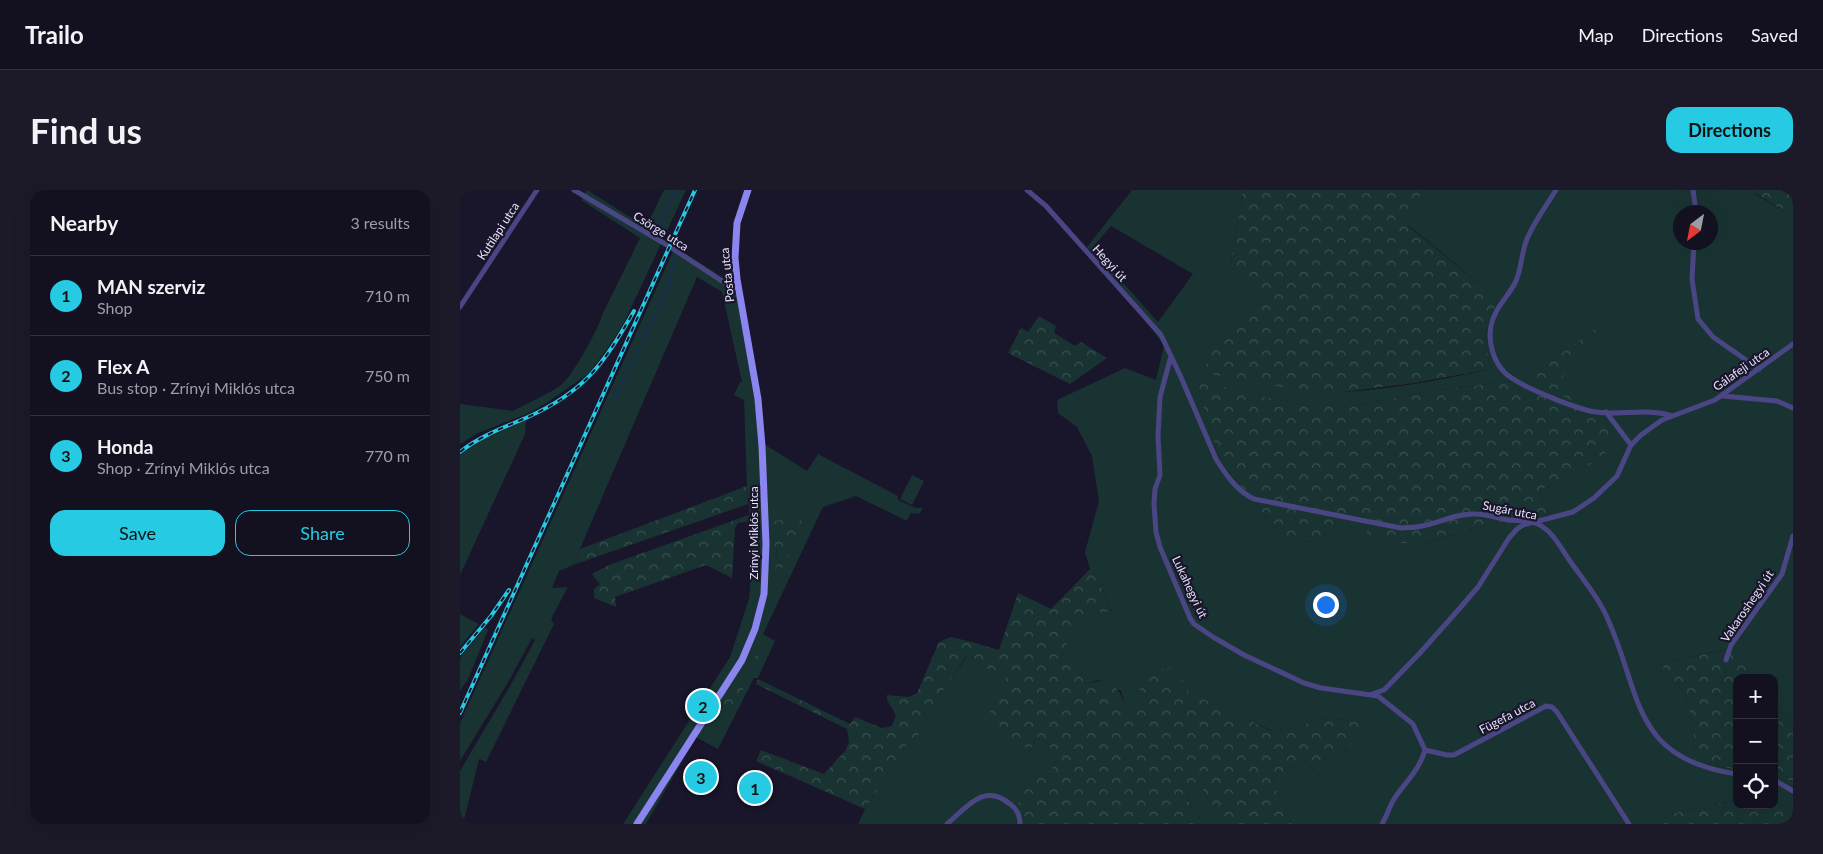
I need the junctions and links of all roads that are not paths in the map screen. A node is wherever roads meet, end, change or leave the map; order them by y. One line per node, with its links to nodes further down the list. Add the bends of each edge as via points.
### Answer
1 (537, 190): 10 (street, Kutilapi utca)
2 (574, 190): 9 (street, Csörge utca)
3 (748, 190): 9 (main road, Posta utca, via 736,232)
4 (1027, 190): 12 (street, Hegyi út, via 1046,206 1151,323)
5 (1556, 190): 17 (street, via 1526,240 1514,284 1494,314 1490,345 1504,373 1519,382 1561,402)
6 (1693, 190): 7 (street)
7 (1695, 205)
8 (1694, 250): 14 (street, via 1692,279 1698,319 1713,337)
9 (738, 289): 13 (main road, Posta utca)
10 (460, 307)
11 (1793, 344): 14 (street, Gálafeji utca)
12 (1171, 356): 20 (street, Sugár utca, via 1216,459 1234,484 1254,499 1401,528 1474,514); 24 (street, Lukahegyi út, via 1160,397 1160,475 1154,504 1156,532 1190,618 1198,628 1244,655 1304,683)
13 (751, 358): 30 (main road, Zrínyi Miklós utca, via 758,398 766,502 766,573 760,611 742,660)
14 (1759, 370): 15 (street, Gálafeji utca)
15 (1722, 396): 16 (street, via 1777,401); 18 (street, Gálafeji utca)
16 (1793, 408)
17 (1606, 412): 18 (street, via 1660,412); 19 (street)
18 (1674, 416): 19 (street, Gálafeji utca, via 1662,420)
19 (1631, 445): 20 (street, Gálafeji utca, via 1616,476 1594,498 1573,512)
20 (1533, 522): 23 (street, via 1517,529 1509,538 1460,608); 27 (street, Sugár utca, via 1546,528 1558,543 1604,611 1640,710 1662,743 1695,765)
21 (1793, 536): 22 (street, Vakaroshegyi út, via 1782,574 1731,645)
22 (1726, 660)
23 (1384, 690): 24 (street); 25 (street)
24 (1372, 694): 25 (street, Lukahegyi út)
25 (1384, 701): 26 (street, Lukahegyi út, via 1413,724)
26 (1425, 750): 33 (street, via 1420,765 1393,800); 34 (street, Fügefa utca, via 1454,755 1546,706 1552,707)
27 (1733, 773)
28 (1778, 782): 29 (street)
29 (1793, 791)
30 (638, 824)
31 (947, 824): 32 (street, via 983,796 993,794 1012,805 1020,817)
32 (1020, 824)
33 (1382, 824)
34 (1629, 824)

